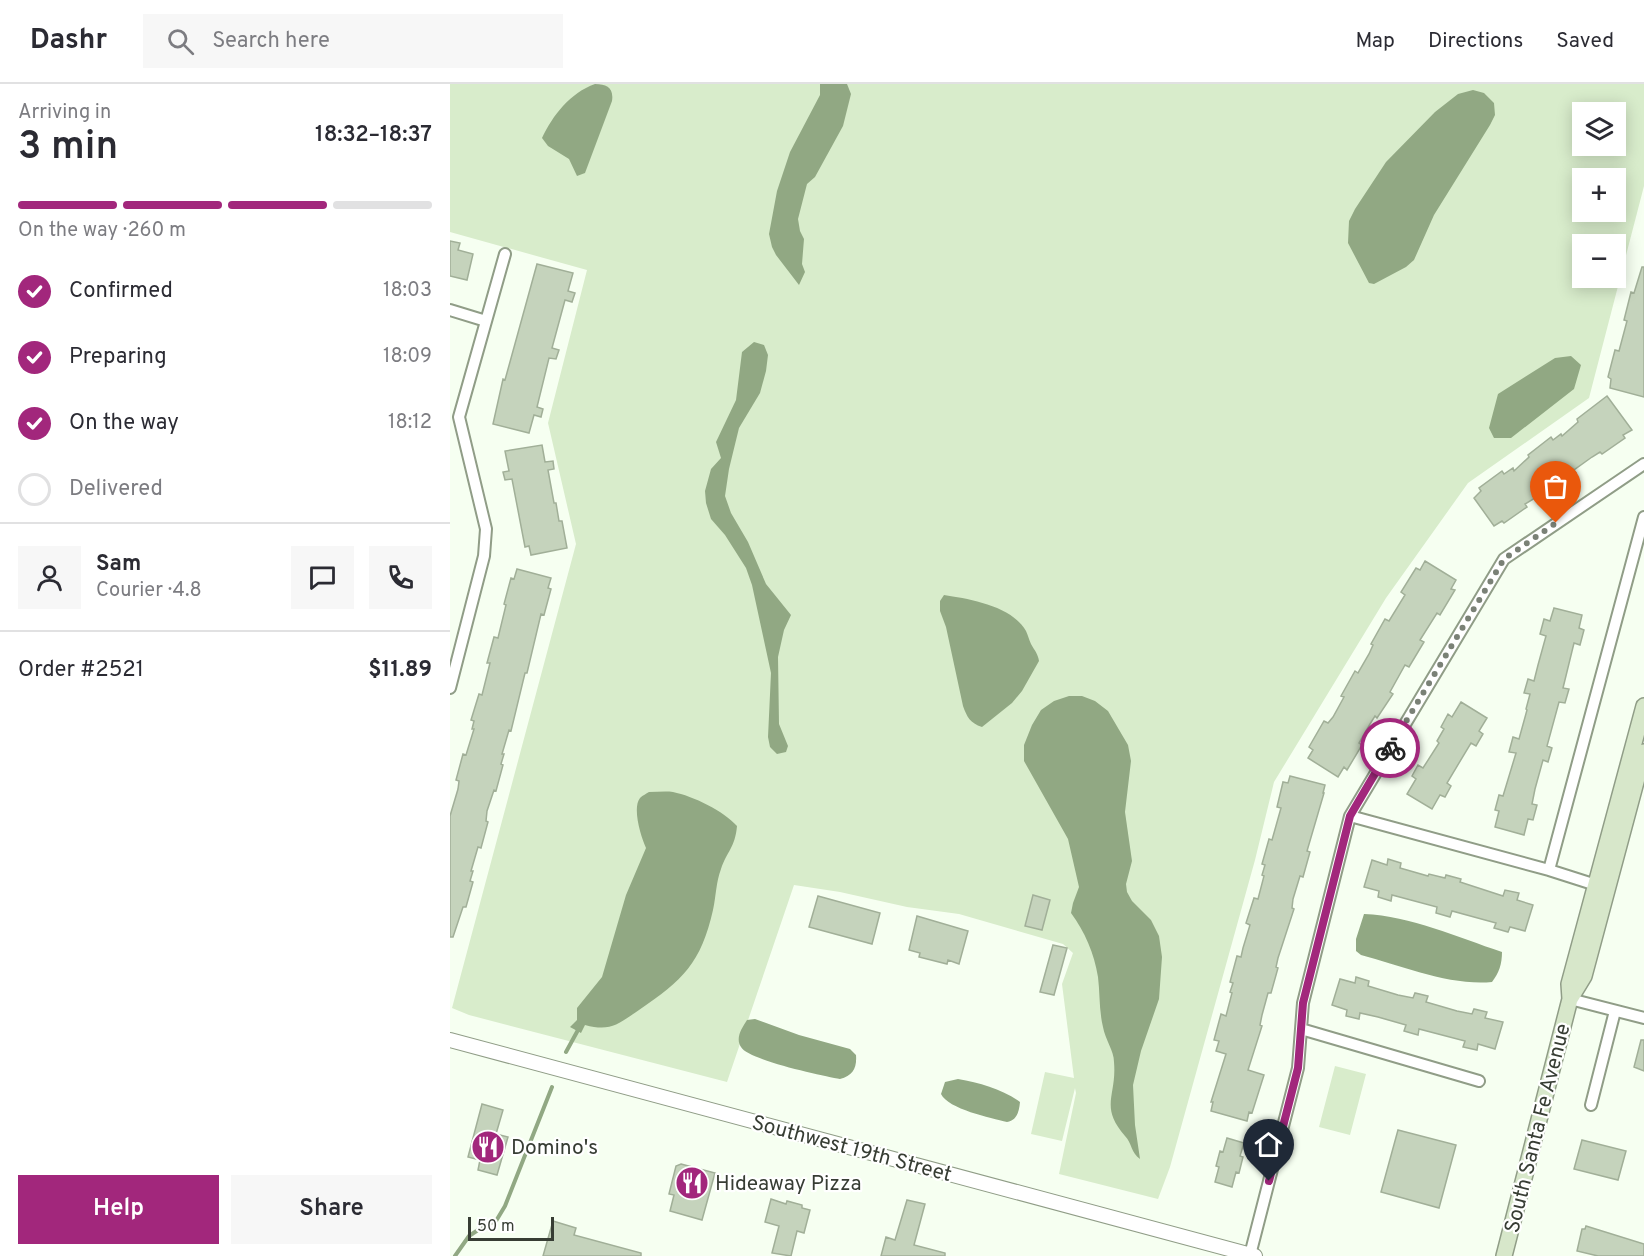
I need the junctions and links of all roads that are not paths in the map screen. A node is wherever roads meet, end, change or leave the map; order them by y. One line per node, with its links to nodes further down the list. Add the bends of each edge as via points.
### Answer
1 (505, 254): 3 (street)
2 (450, 310): 3 (street)
3 (486, 321): 4 (street)
4 (454, 416): 7 (street, via 486,529 484,556)
5 (1644, 464): 10 (street, via 1504,559)
6 (1644, 516): 11 (street)
7 (450, 688)
8 (1644, 706): 12 (main road, South Santa Fe Avenue)
9 (1644, 752): 13 (main road, South Santa Fe Avenue, via 1584,976)
10 (1350, 816): 11 (street); 16 (street, via 1303,1003)
11 (1549, 870): 12 (street)
12 (1596, 885): 13 (main road, South Santa Fe Avenue, via 1569,984)
13 (1570, 999): 14 (street); 21 (main road, South Santa Fe Avenue)
14 (1615, 1011): 15 (street); 19 (street)
15 (1644, 1018)
16 (1301, 1029): 18 (street); 20 (street, via 1298,1068)
17 (450, 1040): 20 (street, Southwest 19th Street)
18 (1479, 1081)
19 (1591, 1105)
20 (1252, 1255)
21 (1504, 1256)

